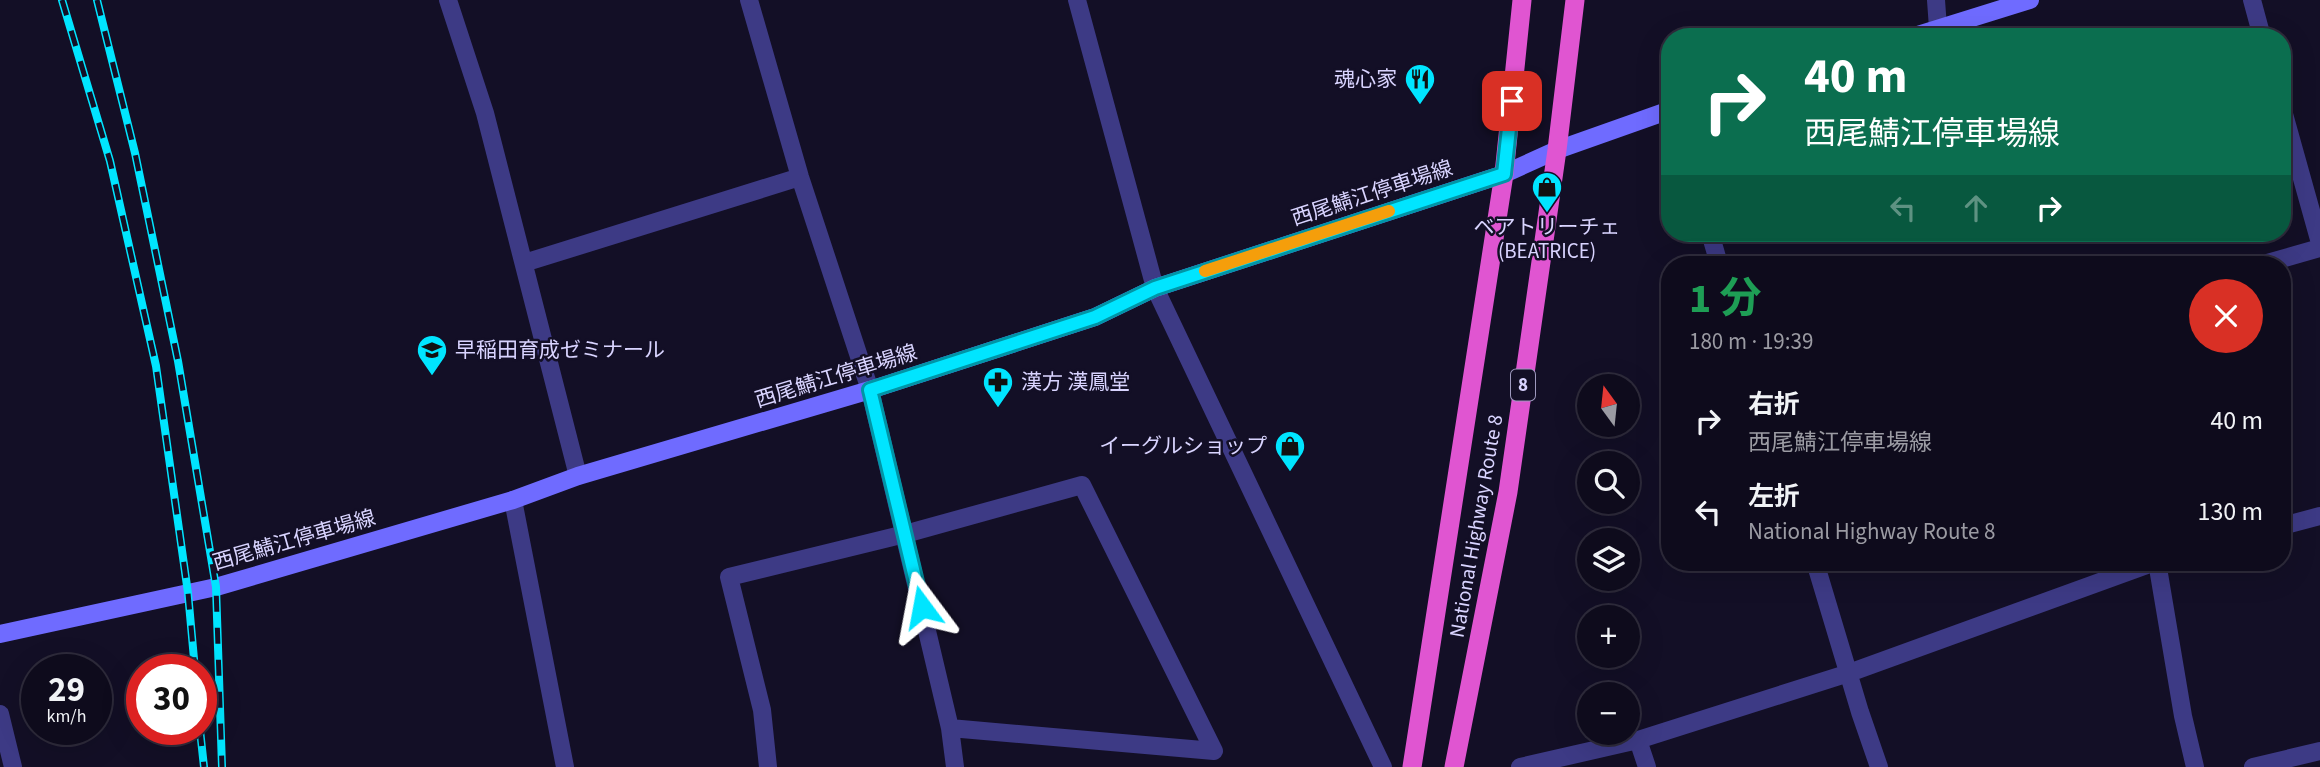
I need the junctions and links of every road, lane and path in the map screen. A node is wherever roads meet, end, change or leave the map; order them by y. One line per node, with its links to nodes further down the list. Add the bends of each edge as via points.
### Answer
1 (448, 0): 18 (street, via 485,113)
2 (749, 0): 15 (street)
3 (1077, 0): 19 (street)
4 (1522, 0): 14 (highway, National Highway Route 8)
5 (1575, 0): 13 (highway, National Highway Route 8 / 8)
6 (1936, 0): 9 (street)
7 (2030, 0): 9 (main road)
8 (2252, 0): 10 (street)
9 (1938, 28)
10 (2260, 28)
11 (1661, 113): 13 (main road, 西尾鯖江停車場線)
12 (2291, 140): 16 (street)
13 (1557, 150): 14 (main road, 西尾鯖江停車場線); 43 (highway, National Highway Route 8 / 8, via 1508,492)
14 (1504, 174): 19 (main road, 西尾鯖江停車場線); 42 (highway, National Highway Route 8)
15 (800, 177): 18 (street); 20 (street)
16 (2320, 246): 17 (street)
17 (2289, 256)
18 (524, 263): 21 (street)
19 (1155, 288): 20 (main road, 西尾鯖江停車場線, via 1095,317); 41 (street)
20 (870, 390): 21 (main road, 西尾鯖江停車場線); 25 (street)
21 (578, 476): 22 (main road, 西尾鯖江停車場線)
22 (513, 500): 29 (main road, 西尾鯖江停車場線, via 216,587); 38 (street)
23 (2320, 516): 24 (street)
24 (2291, 524)
25 (905, 534): 32 (street); 32 (street, via 1082,485 1214,751); 39 (street, via 729,577 762,710)
26 (1818, 571): 30 (street)
27 (2131, 571): 30 (street)
28 (2158, 571): 47 (street)
29 (0, 634)
30 (1849, 673): 33 (street); 46 (street)
31 (0, 714): 37 (street)
32 (950, 728): 40 (street)
33 (1640, 739)
34 (1616, 745): 44 (street)
35 (1640, 745): 45 (street)
36 (2320, 751): 48 (street)
37 (13, 767)
38 (565, 767)
39 (768, 767)
40 (955, 767)
41 (1383, 767)
42 (1412, 767)
43 (1454, 767)
44 (1520, 767)
45 (1647, 767)
46 (1879, 767)
47 (2195, 767)
48 (2253, 767)

